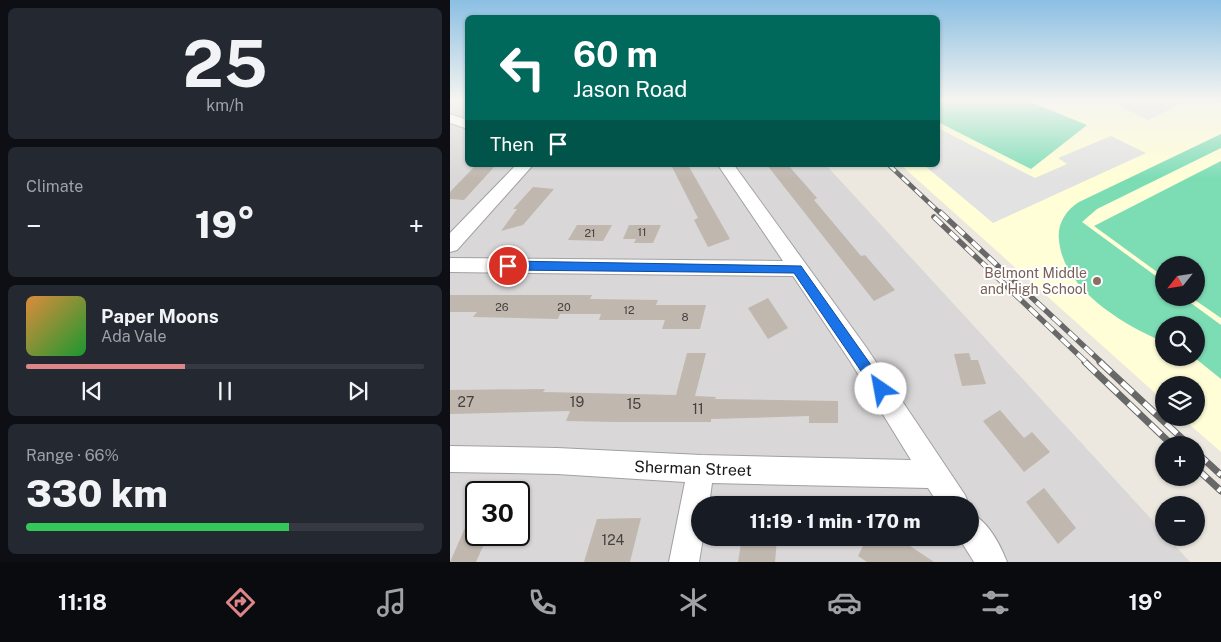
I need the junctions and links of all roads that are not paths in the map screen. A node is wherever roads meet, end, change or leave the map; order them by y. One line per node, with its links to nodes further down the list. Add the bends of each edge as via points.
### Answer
1 (523, 167): 3 (street)
2 (727, 167): 5 (street)
3 (450, 245)
4 (450, 265): 5 (street)
5 (798, 269): 8 (street)
6 (450, 459): 7 (street, Sherman Street)
7 (701, 469): 8 (street, Sherman Street); 11 (street)
8 (936, 474): 9 (street)
9 (949, 496)
10 (979, 542): 12 (street)
11 (684, 562)
12 (992, 562)

